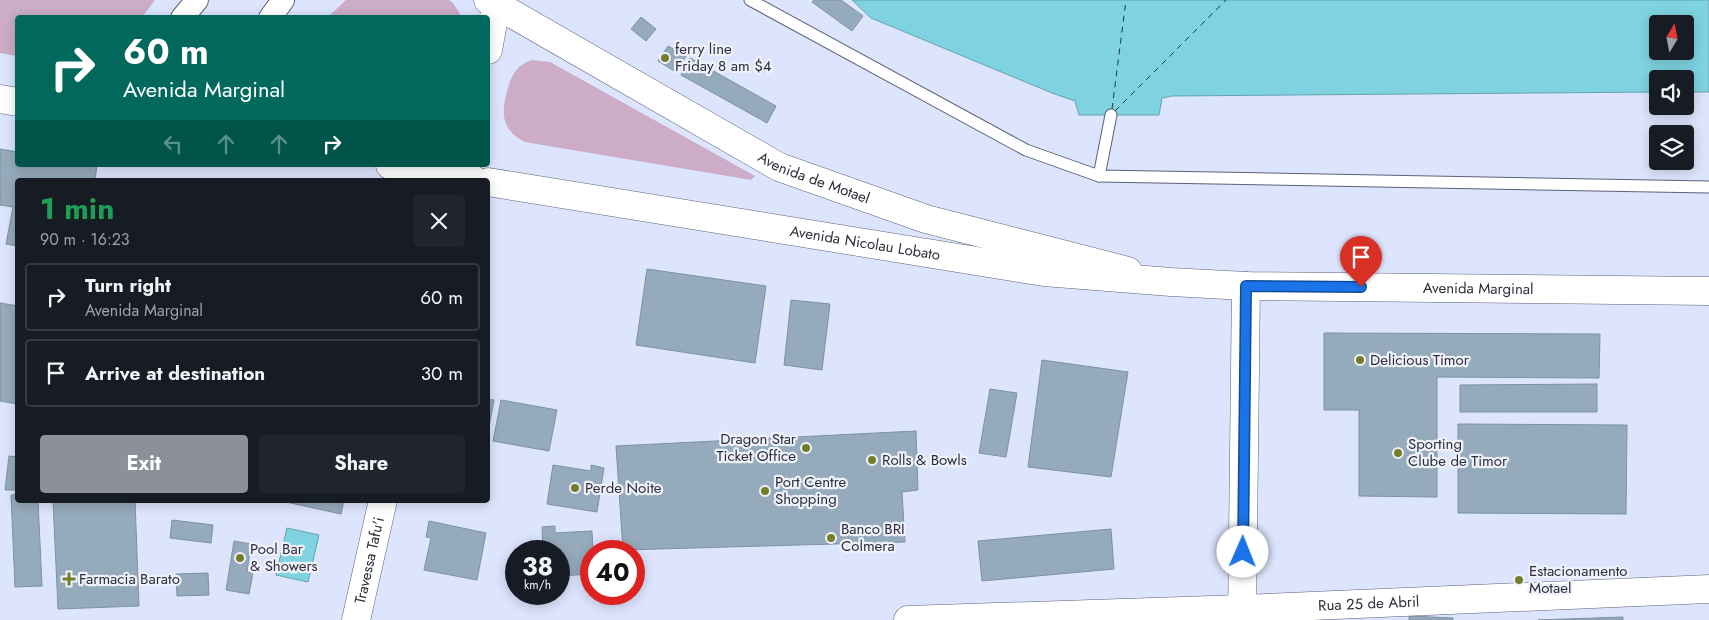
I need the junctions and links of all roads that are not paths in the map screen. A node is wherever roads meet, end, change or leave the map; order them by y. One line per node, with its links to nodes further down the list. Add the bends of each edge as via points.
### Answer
1 (197, 0): 5 (street)
2 (283, 0): 6 (street)
3 (750, 0): 13 (lane, via 1026,150)
4 (492, 3): 7 (main road); 16 (main road, Avenida de Motael, via 779,167 926,219)
5 (184, 15)
6 (272, 15)
7 (490, 26)
8 (0, 99): 9 (main road)
9 (15, 102)
10 (1111, 115): 13 (lane)
11 (403, 167): 12 (main road)
12 (462, 176)
13 (1099, 176): 15 (lane)
14 (490, 182): 16 (main road, Avenida Nicolau Lobato, via 1044,272)
15 (1709, 187)
16 (1171, 282): 17 (main road, Avenida Nicolau Lobato)
17 (1246, 286): 18 (main road, Avenida Marginal); 21 (main road)
18 (1709, 291)
19 (382, 503): 22 (main road, Travessa Tafu'i)
20 (1709, 588): 21 (main road, Rua 25 de Abril)
21 (1242, 615): 23 (main road, Rua 25 de Abril)
22 (356, 620)
23 (908, 620)

